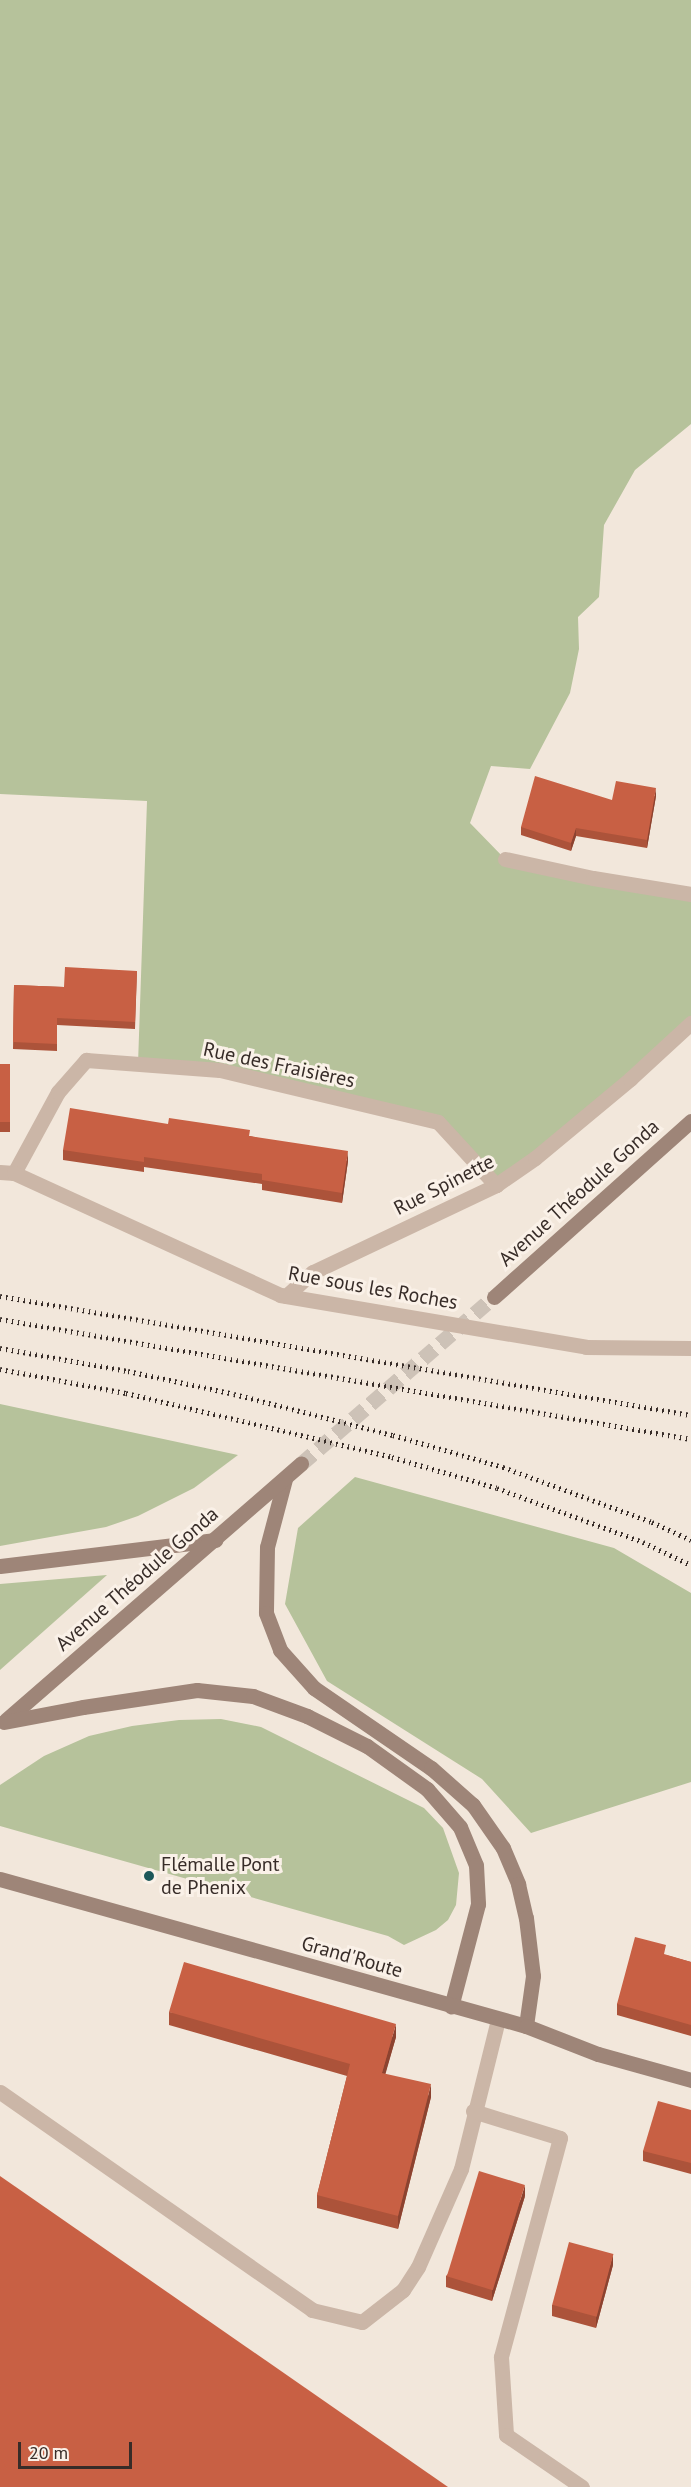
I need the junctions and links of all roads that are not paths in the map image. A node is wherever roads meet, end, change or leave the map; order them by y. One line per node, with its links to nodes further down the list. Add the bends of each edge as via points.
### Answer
1 (505, 859): 2 (street)
2 (691, 894)
3 (691, 1023): 6 (street, Rue Spinette, via 535,1158)
4 (691, 1121): 8 (main road, Avenue Théodule Gonda)
5 (7, 1173): 6 (street, Rue des Fraisières, via 58,1092 86,1060 220,1070 438,1122); 7 (street, Rue sous les Roches)
6 (496, 1185): 7 (street, Rue Spinette, via 313,1272)
7 (286, 1296): 9 (street, Rue sous les Roches, via 586,1347)
8 (495, 1297)
9 (691, 1348)
10 (301, 1464): 11 (main road, Avenue Théodule Gonda)
11 (285, 1479): 12 (main road, Avenue Théodule Gonda); 18 (main road, via 267,1547 266,1613 280,1650 314,1688 431,1768 473,1805 503,1848 518,1884 526,1918 533,1976)
12 (215, 1540): 13 (main road); 14 (main road, Avenue Théodule Gonda)
13 (0, 1566)
14 (2, 1724): 16 (main road, via 93,1705 197,1690 253,1696 307,1716 367,1746 427,1789 460,1827 476,1865 478,1904)
15 (0, 1879): 16 (main road, Grand'Route)
16 (451, 2007): 17 (main road, Grand'Route)
17 (498, 2019): 18 (main road, Grand'Route); 21 (street)
18 (526, 2026): 19 (main road, Grand'Route, via 598,2054)
19 (691, 2080)
20 (0, 2092): 21 (street, via 312,2310 362,2322 403,2290 418,2267 461,2169)
21 (473, 2111): 22 (street, via 560,2138 501,2357 506,2435)
22 (582, 2487)

